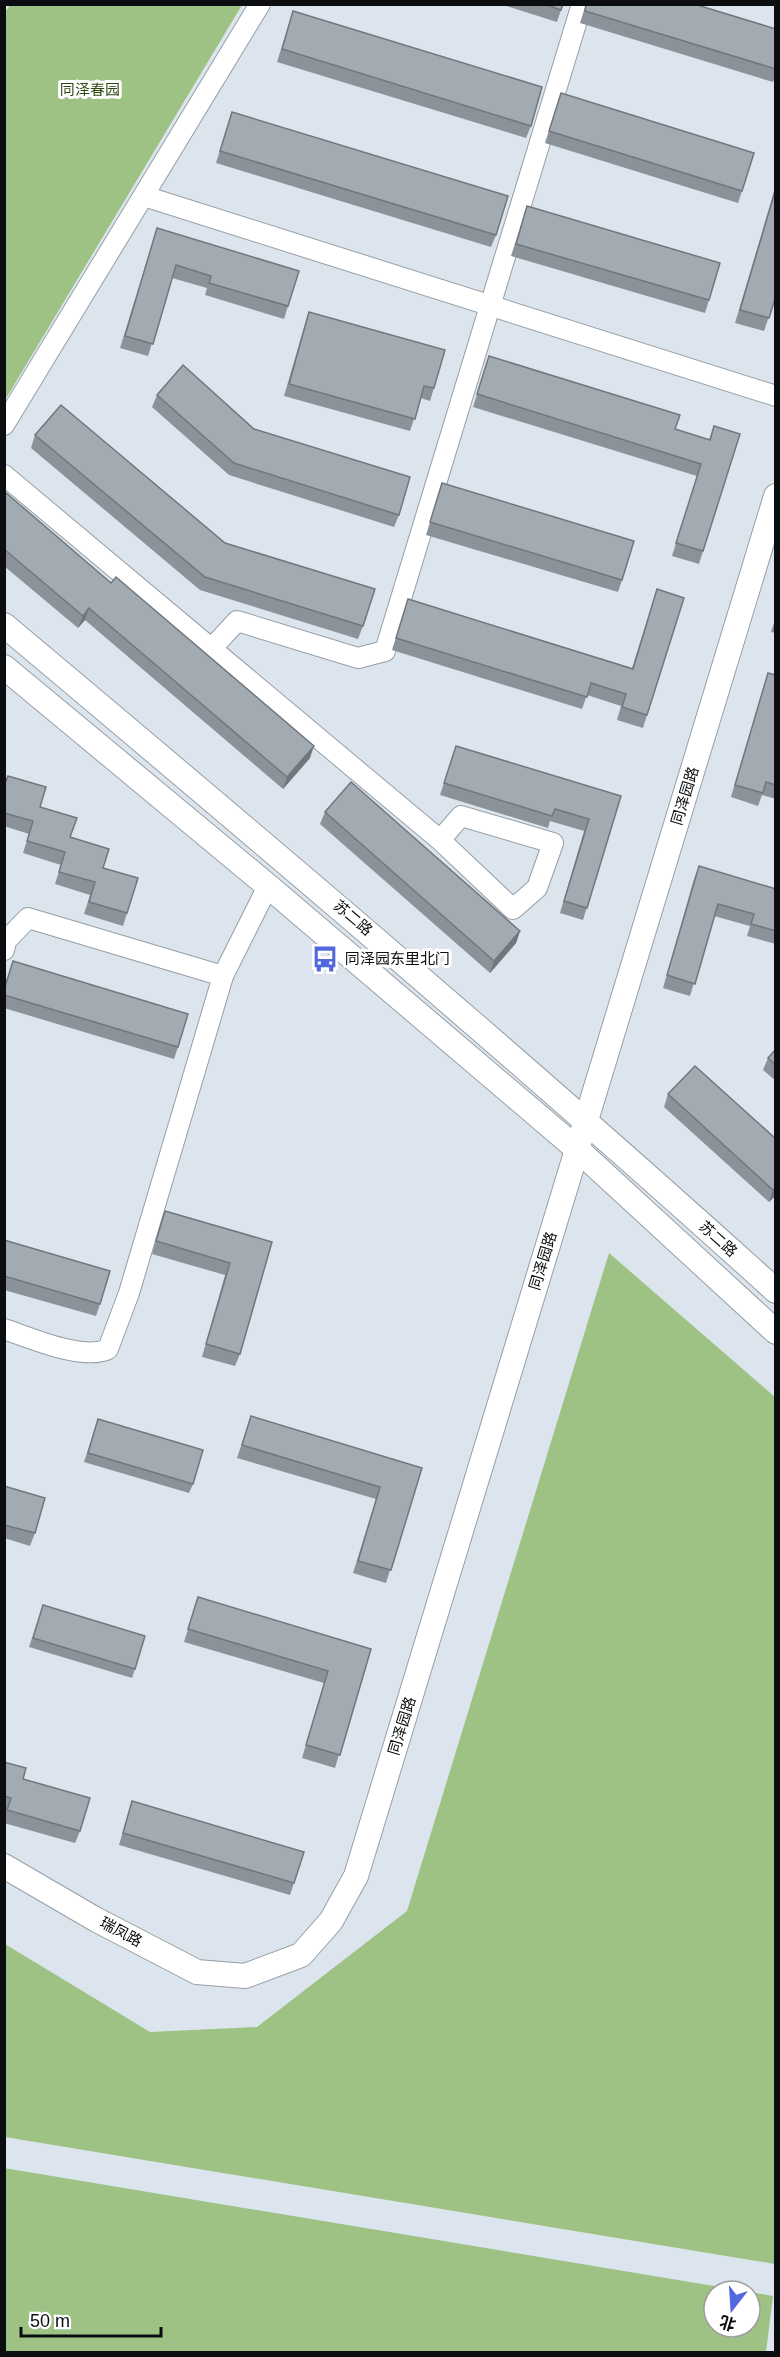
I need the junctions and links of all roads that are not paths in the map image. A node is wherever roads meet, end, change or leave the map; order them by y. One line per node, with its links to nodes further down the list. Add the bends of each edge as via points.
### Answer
1 (260, 4): 3 (street)
2 (582, 4): 4 (street)
3 (144, 196): 4 (street); 6 (street)
4 (490, 306): 5 (street); 10 (street, via 385,651 358,657 237,621)
5 (776, 396)
6 (4, 425)
7 (4, 476): 10 (street)
8 (776, 496): 16 (street, 同泽园路)
9 (4, 625): 16 (street, 苏二路, via 378,938)
10 (212, 648): 12 (street)
11 (4, 667): 13 (street, 苏二路)
12 (440, 840): 12 (street, via 461,816 553,843 537,888 513,909)
13 (268, 886): 15 (street); 17 (street, 苏二路)
14 (4, 950): 15 (street, via 6,941 28,918)
15 (223, 976): 19 (street, via 129,1293 108,1349 99,1353 65,1349)
16 (588, 1120): 17 (street, 同泽园路); 18 (street, 苏二路)
17 (577, 1149): 20 (street, 苏二路); 22 (street, 同泽园路, via 356,1876 331,1921 301,1955)
18 (776, 1291)
19 (4, 1329)
20 (776, 1332)
21 (4, 1866): 22 (street, 瑞凤路, via 196,1972)
22 (245, 1976)

